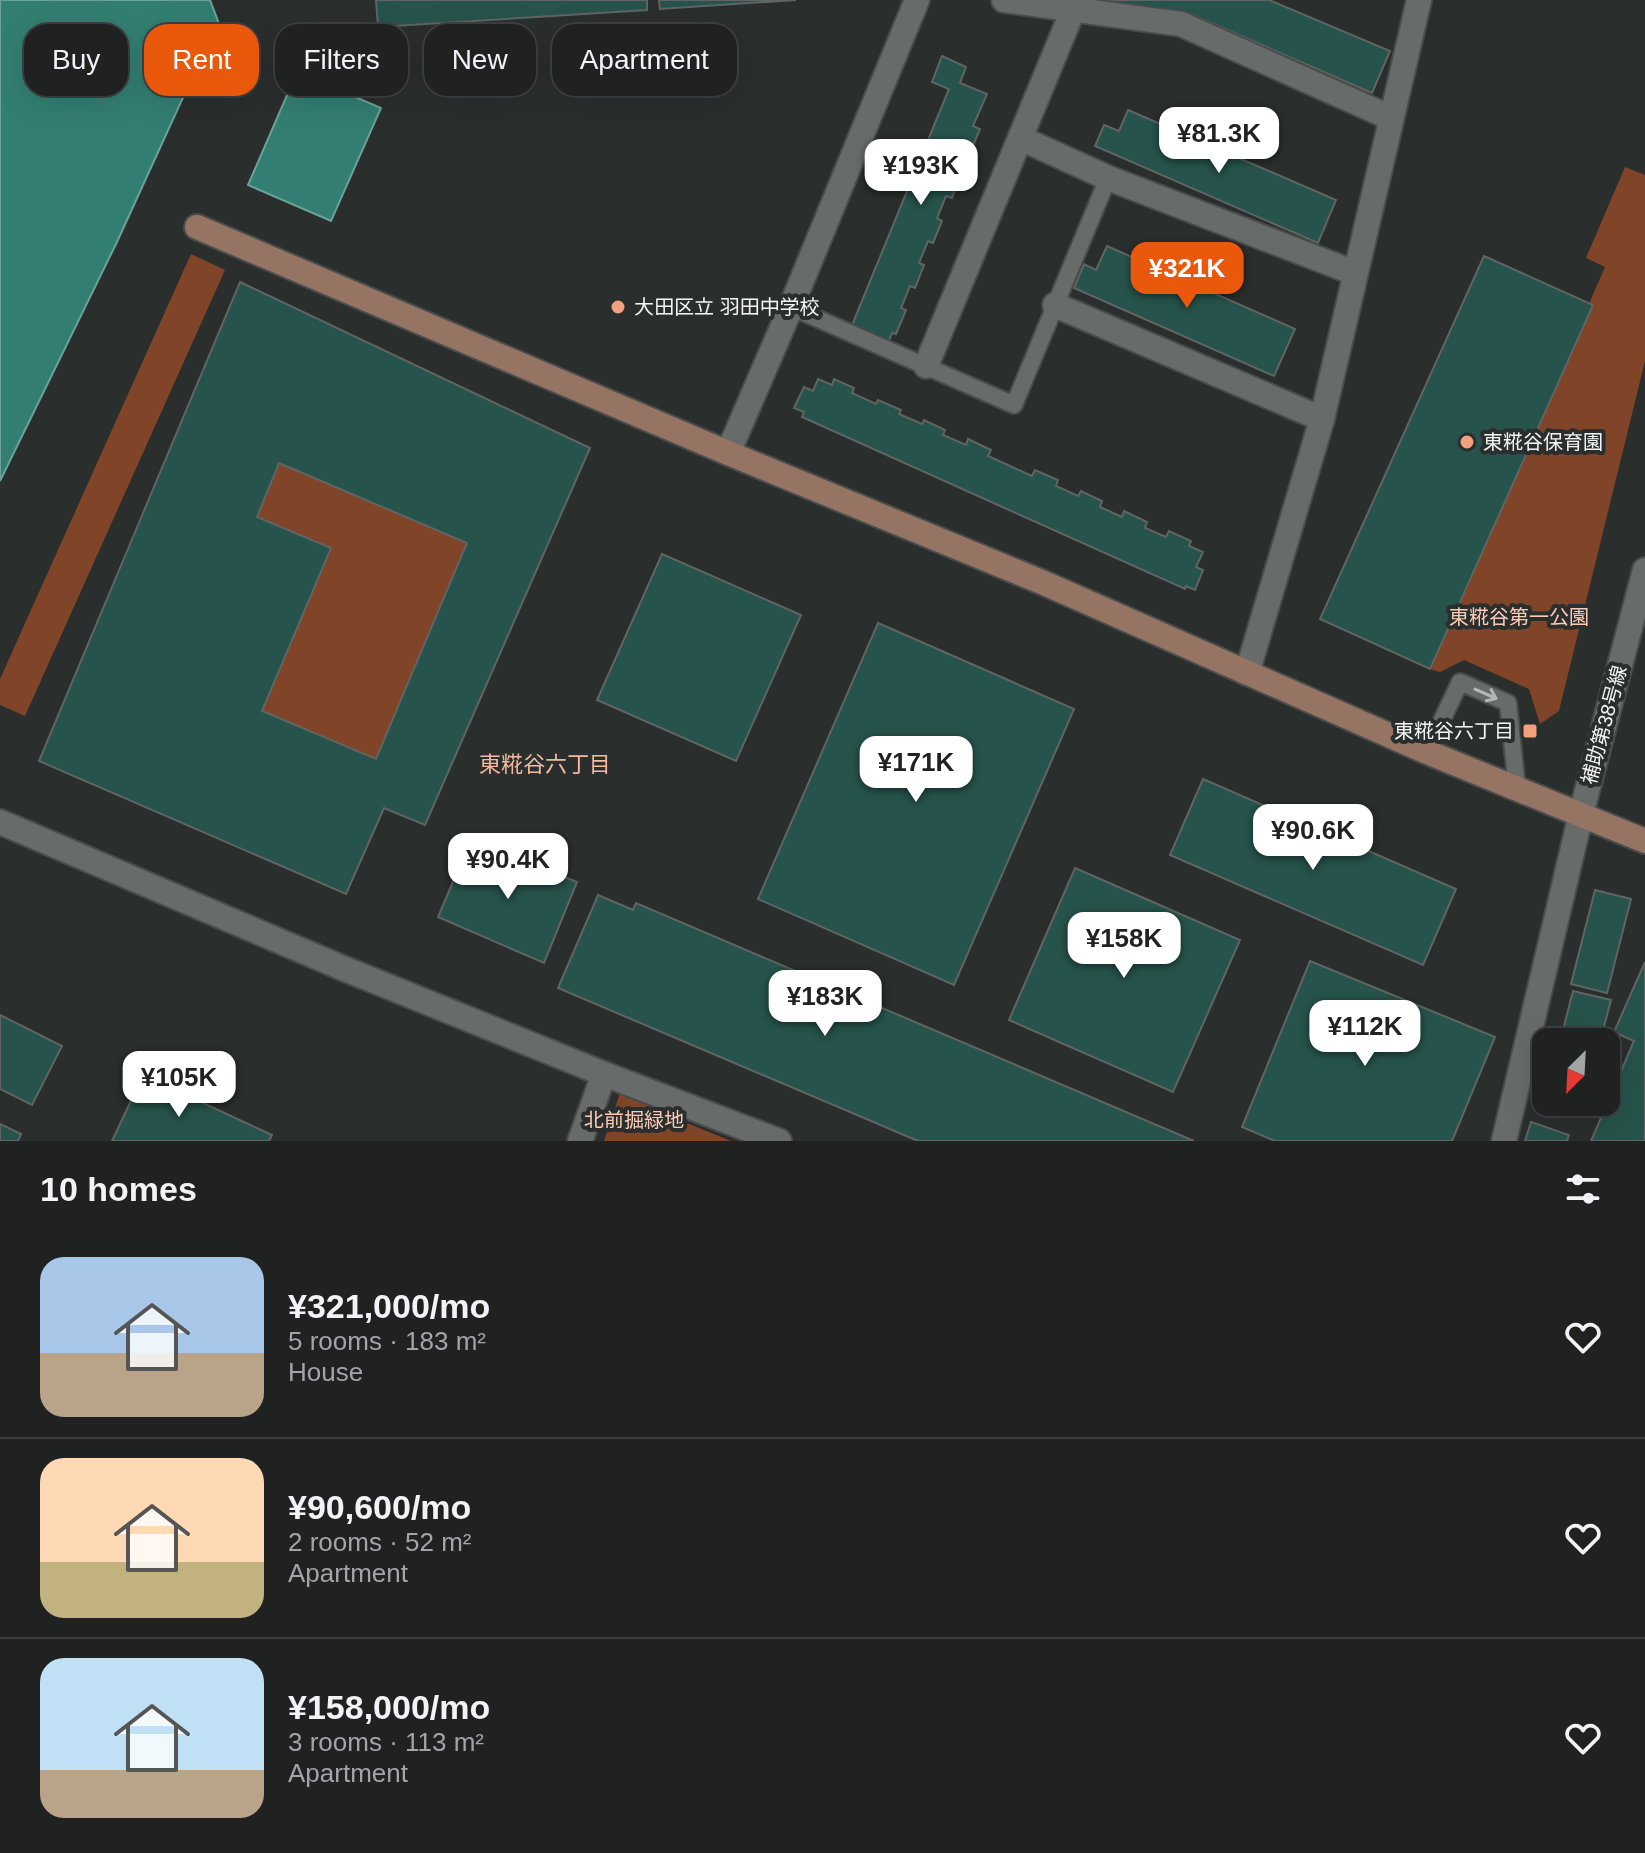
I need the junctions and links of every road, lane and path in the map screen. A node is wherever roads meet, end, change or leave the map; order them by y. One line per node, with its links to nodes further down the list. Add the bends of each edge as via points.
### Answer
1 (917, 0): 11 (street)
2 (1004, 0): 4 (street)
3 (1419, 0): 5 (street)
4 (1073, 10): 5 (street, via 1181,24); 6 (street)
5 (1391, 118): 9 (street)
6 (1020, 138): 7 (street); 12 (street)
7 (1108, 178): 9 (street); 10 (lane)
8 (197, 227): 14 (street)
9 (1355, 273): 13 (street)
10 (1055, 305): 12 (lane, via 1014,405); 13 (street)
11 (791, 307): 12 (lane); 14 (street)
12 (926, 366)
13 (1322, 419): 16 (street)
14 (728, 453): 16 (street)
15 (1645, 570): 19 (street, 補助第38号線)
16 (1247, 673): 17 (street)
17 (1427, 752): 18 (street); 18 (lane, one-way to 18, via 1460,682 1508,703)
18 (1517, 788): 19 (street)
19 (1581, 814): 21 (street); 25 (street, 補助第38号線)
20 (0, 822): 22 (street)
21 (1645, 841)
22 (600, 1084): 23 (street); 24 (street)
23 (580, 1141)
24 (779, 1141)
25 (1504, 1141)

